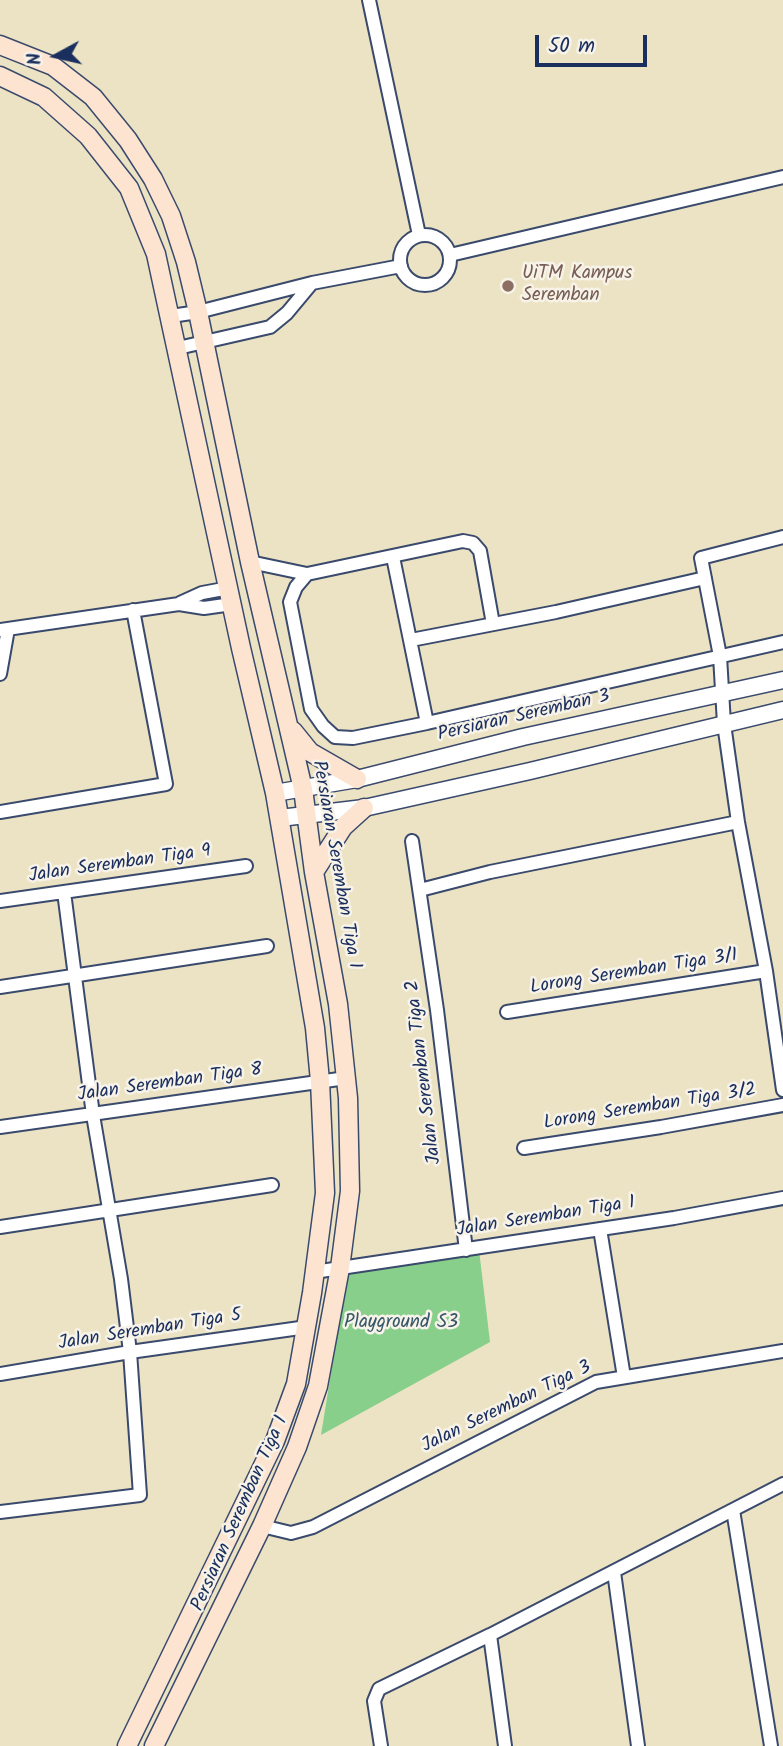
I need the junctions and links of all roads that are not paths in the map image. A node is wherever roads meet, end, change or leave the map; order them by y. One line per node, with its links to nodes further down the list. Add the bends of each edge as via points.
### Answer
1 (369, 0): 5 (street)
2 (0, 45): 9 (main road, Persiaran Seremban Tiga 1, via 53,66 93,97 128,140 170,216)
3 (0, 76): 10 (main road, Persiaran Seremban Tiga 1, via 44,97 88,136 129,188 156,254)
4 (783, 177): 6 (street)
5 (419, 235): 6 (street, via 435,236); 7 (street, via 402,250)
6 (450, 254): 7 (street, via 447,272 435,283 418,284)
7 (401, 266): 8 (street)
8 (312, 283): 9 (street); 11 (street, via 270,327)
9 (198, 312): 10 (street); 11 (main road, Persiaran Seremban Tiga 1)
10 (171, 316): 12 (main road, Persiaran Seremban Tiga 1)
11 (204, 341): 12 (street); 15 (main road, Persiaran Seremban Tiga 1)
12 (178, 348): 18 (main road, Persiaran Seremban Tiga 1)
13 (783, 537): 17 (street, via 701,558)
14 (393, 557): 16 (street); 20 (street, via 463,541 473,544 481,551); 22 (street)
15 (250, 562): 16 (street); 31 (main road, Persiaran Seremban Tiga 1)
16 (307, 574): 29 (street, via 290,602 310,709 323,726 335,737 353,738)
17 (705, 578): 20 (street); 24 (street)
18 (231, 596): 19 (street, via 204,608 179,604); 34 (main road, Persiaran Seremban Tiga 1)
19 (133, 610): 21 (street); 36 (street, via 166,783)
20 (492, 624): 22 (street)
21 (4, 629): 25 (street)
22 (411, 640): 29 (street)
23 (783, 642): 24 (street)
24 (720, 656): 27 (street); 29 (street)
25 (0, 674)
26 (783, 680): 27 (street, Persiaran Seremban 3)
27 (720, 693): 30 (street); 32 (street, Persiaran Seremban 3)
28 (783, 710): 30 (street)
29 (427, 723)
30 (724, 724): 35 (street); 39 (street)
31 (288, 725): 32 (main road, via 310,752); 33 (main road, Persiaran Seremban Tiga 1)
32 (357, 779): 33 (street, Persiaran Seremban 3)
33 (303, 789): 34 (street, Persiaran Seremban 3); 37 (main road, Persiaran Seremban Tiga 1)
34 (275, 793): 38 (main road, Persiaran Seremban Tiga 1)
35 (364, 808): 37 (street); 42 (main road, via 343,827)
36 (0, 812)
37 (307, 815): 38 (street); 42 (main road, Persiaran Seremban Tiga 1)
38 (280, 818): 52 (main road, Persiaran Seremban Tiga 1)
39 (738, 822): 43 (street); 47 (street)
40 (412, 841): 43 (street, Jalan Seremban Tiga 2)
41 (246, 866): 44 (street, Jalan Seremban Tiga 9)
42 (314, 872): 51 (main road, Persiaran Seremban Tiga 1)
43 (420, 890): 63 (street, Jalan Seremban Tiga 2)
44 (64, 892): 45 (street, Jalan Seremban Tiga 9); 48 (street)
45 (0, 901)
46 (267, 946): 48 (street)
47 (766, 971): 50 (street, Lorong Seremban Tiga 3/1); 53 (street)
48 (74, 977): 49 (street); 55 (street)
49 (0, 988)
50 (508, 1013)
51 (346, 1078): 52 (street, Jalan Seremban Tiga 8); 64 (main road, Persiaran Seremban Tiga 1, via 350,1191)
52 (320, 1081): 55 (street, Jalan Seremban Tiga 8); 65 (main road, Persiaran Seremban Tiga 1, via 325,1193)
53 (783, 1090)
54 (783, 1105): 57 (street, Lorong Seremban Tiga 3/2)
55 (93, 1115): 56 (street, Jalan Seremban Tiga 8); 60 (street)
56 (0, 1127)
57 (524, 1147)
58 (272, 1185): 60 (street)
59 (783, 1198): 62 (street, Jalan Seremban Tiga 1)
60 (108, 1212): 61 (street); 68 (street)
61 (0, 1227)
62 (600, 1229): 63 (street, Jalan Seremban Tiga 1); 70 (street)
63 (466, 1250): 64 (street, Jalan Seremban Tiga 1)
64 (340, 1268): 65 (street, Jalan Seremban Tiga 1); 74 (main road, Persiaran Seremban Tiga 1, via 318,1386)
65 (314, 1272): 66 (main road, Persiaran Seremban Tiga 1)
66 (307, 1327): 68 (street, Jalan Seremban Tiga 5); 77 (main road, Persiaran Seremban Tiga 1, via 296,1384 275,1441)
67 (783, 1350): 70 (street, Jalan Seremban Tiga 3)
68 (130, 1352): 69 (street, Jalan Seremban Tiga 5); 73 (street, via 140,1494)
69 (0, 1374)
70 (624, 1377): 74 (street, Jalan Seremban Tiga 3, via 596,1382 313,1527 291,1533)
71 (783, 1484): 72 (street)
72 (733, 1510): 75 (street); 82 (street)
73 (0, 1511)
74 (262, 1526): 78 (main road, Persiaran Seremban Tiga 1)
75 (614, 1572): 76 (street); 81 (street)
76 (490, 1635): 79 (street, via 379,1689 374,1701); 80 (street)
77 (127, 1746)
78 (155, 1746)
79 (382, 1746)
80 (505, 1746)
81 (638, 1746)
82 (771, 1746)

